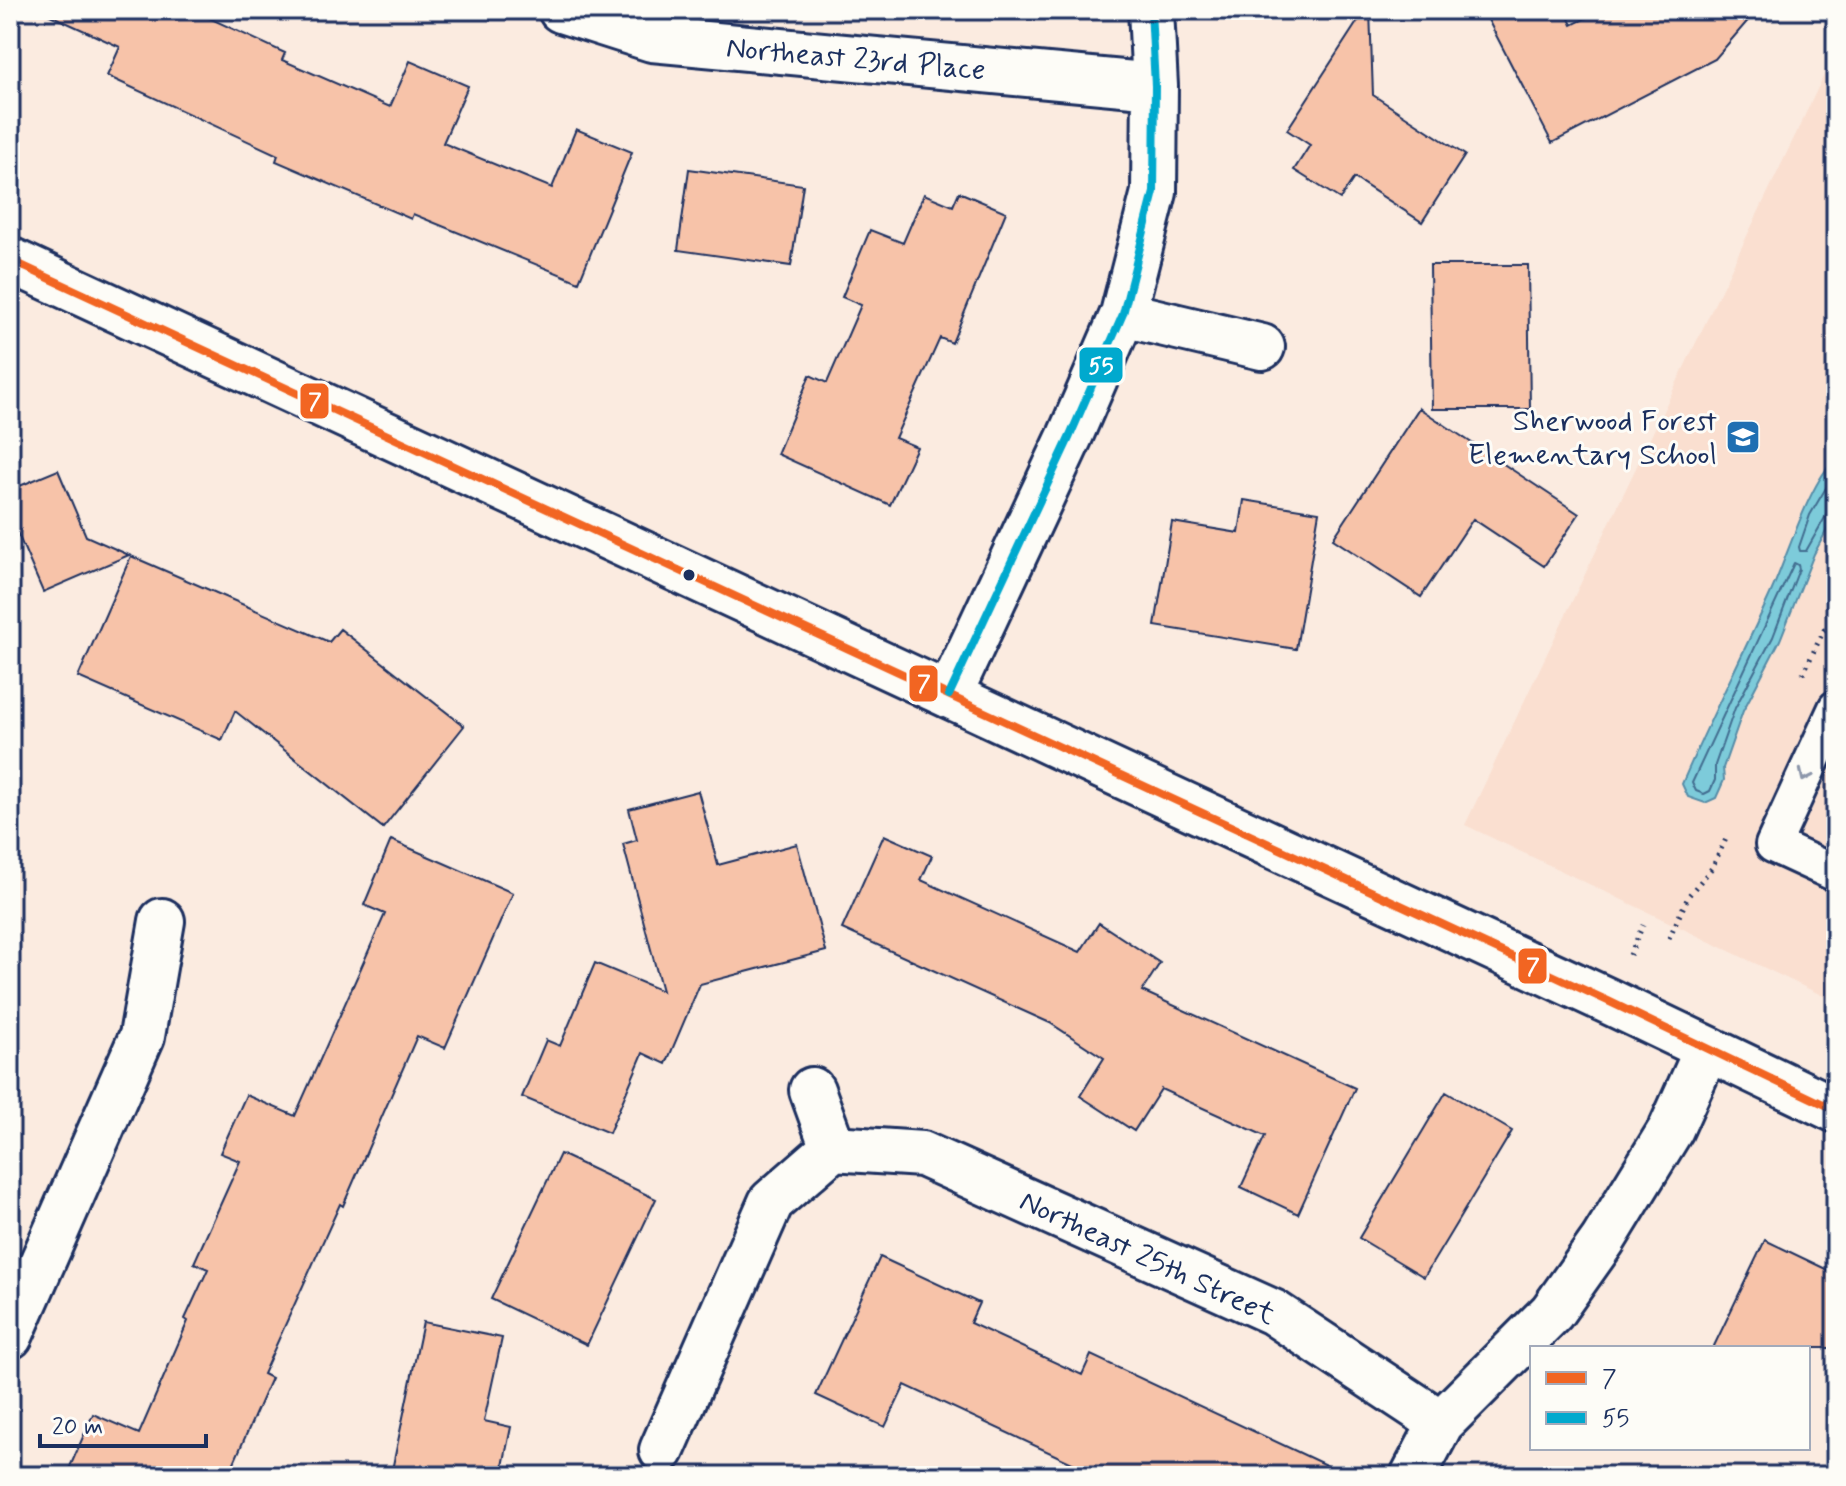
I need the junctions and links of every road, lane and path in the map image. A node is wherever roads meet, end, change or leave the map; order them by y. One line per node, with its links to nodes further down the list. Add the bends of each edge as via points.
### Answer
1 (561, 10): 3 (street, Northeast 23rd Place, via 652,39)
2 (1151, 10): 3 (street)
3 (1155, 86): 5 (street, via 1154,192)
4 (10, 260): 7 (street)
5 (1123, 314): 6 (street); 7 (street)
6 (1262, 347)
7 (949, 695): 13 (street)
8 (1836, 708): 9 (lane, one-way to 9, via 1773,845)
9 (1836, 874)
10 (162, 921): 17 (street, via 142,1036)
11 (1643, 925): 12 (path)
12 (1630, 956)
13 (1707, 1049): 15 (street); 18 (street, via 1671,1129 1552,1312)
14 (812, 1090): 16 (street)
15 (1836, 1110)
16 (833, 1148): 18 (street, Northeast 25th Street, via 922,1154 1273,1312); 19 (street, via 771,1202)
17 (10, 1336)
18 (1441, 1423): 20 (street)
19 (662, 1450)
20 (1413, 1476)

